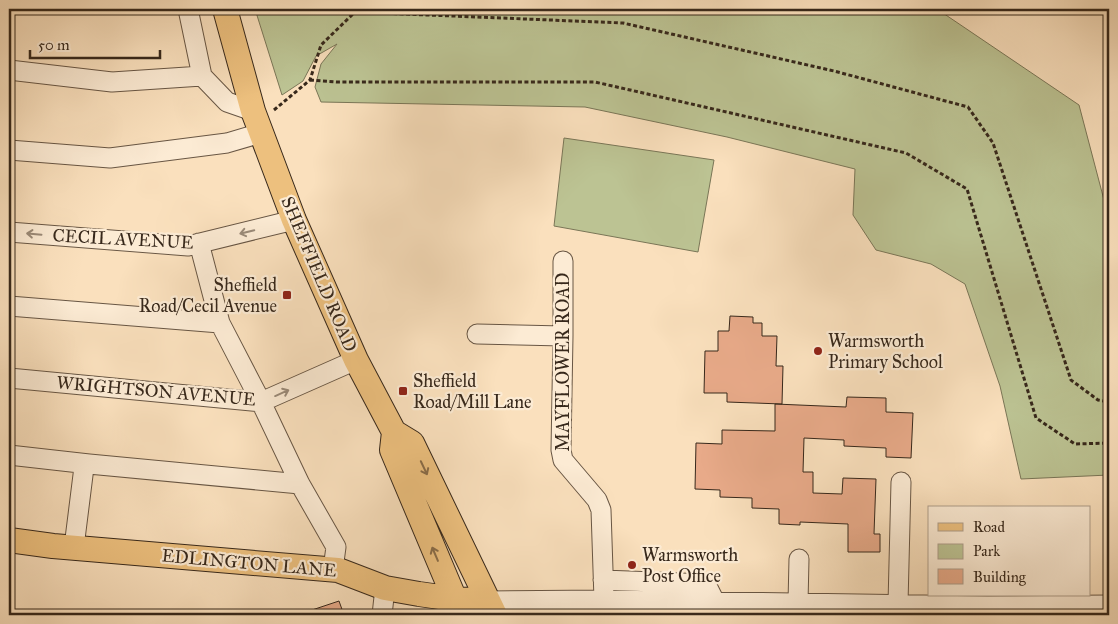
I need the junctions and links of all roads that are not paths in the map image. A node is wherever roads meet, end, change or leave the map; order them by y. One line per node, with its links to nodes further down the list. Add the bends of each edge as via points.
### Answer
1 (188, 9): 4 (street)
2 (225, 9): 5 (main road, SHEFFIELD ROAD)
3 (9, 70): 4 (street, via 112,82)
4 (202, 76): 5 (street, via 227,102)
5 (257, 121): 6 (street, via 227,143 110,158); 7 (main road, SHEFFIELD ROAD)
6 (9, 150)
7 (294, 220): 9 (street, CECIL AVENUE, one-way to 9); 15 (main road, SHEFFIELD ROAD)
8 (9, 232): 9 (street, CECIL AVENUE, one-way to 8, via 188,246)
9 (199, 243): 12 (street)
10 (563, 261): 14 (street, MAYFLOWER ROAD)
11 (9, 306): 12 (street)
12 (220, 323): 17 (street)
13 (477, 334): 14 (street)
14 (563, 336): 27 (street, MAYFLOWER ROAD, via 561,450 563,460 597,500 601,510)
15 (356, 360): 17 (street, WRIGHTSON AVENUE, one-way to 15); 18 (main road, SHEFFIELD ROAD)
16 (9, 378): 17 (street, WRIGHTSON AVENUE)
17 (260, 402): 22 (street)
18 (394, 432): 34 (main road, SHEFFIELD ROAD, one-way to 18, via 392,450); 35 (main road, SHEFFIELD ROAD, one-way to 35, via 412,443)
19 (9, 455): 20 (street)
20 (86, 464): 22 (street); 24 (street)
21 (901, 482): 32 (street)
22 (300, 484): 26 (street, via 336,547)
23 (9, 540): 24 (main road, EDLINGTON LANE)
24 (74, 548): 26 (main road, EDLINGTON LANE)
25 (799, 559): 31 (street)
26 (333, 570): 28 (main road, EDLINGTON LANE)
27 (603, 580): 29 (street, MAYFLOWER ROAD); 30 (street, via 706,584)
28 (385, 588): 34 (main road, EDLINGTON LANE, via 419,594); 37 (street)
29 (604, 600): 30 (street); 35 (street)
30 (716, 602): 31 (street)
31 (798, 603): 32 (street)
32 (898, 604): 36 (street)
33 (1109, 604): 36 (street)
34 (458, 607): 35 (main road, EDLINGTON LANE)
35 (491, 608)
36 (988, 611)
37 (382, 615)

